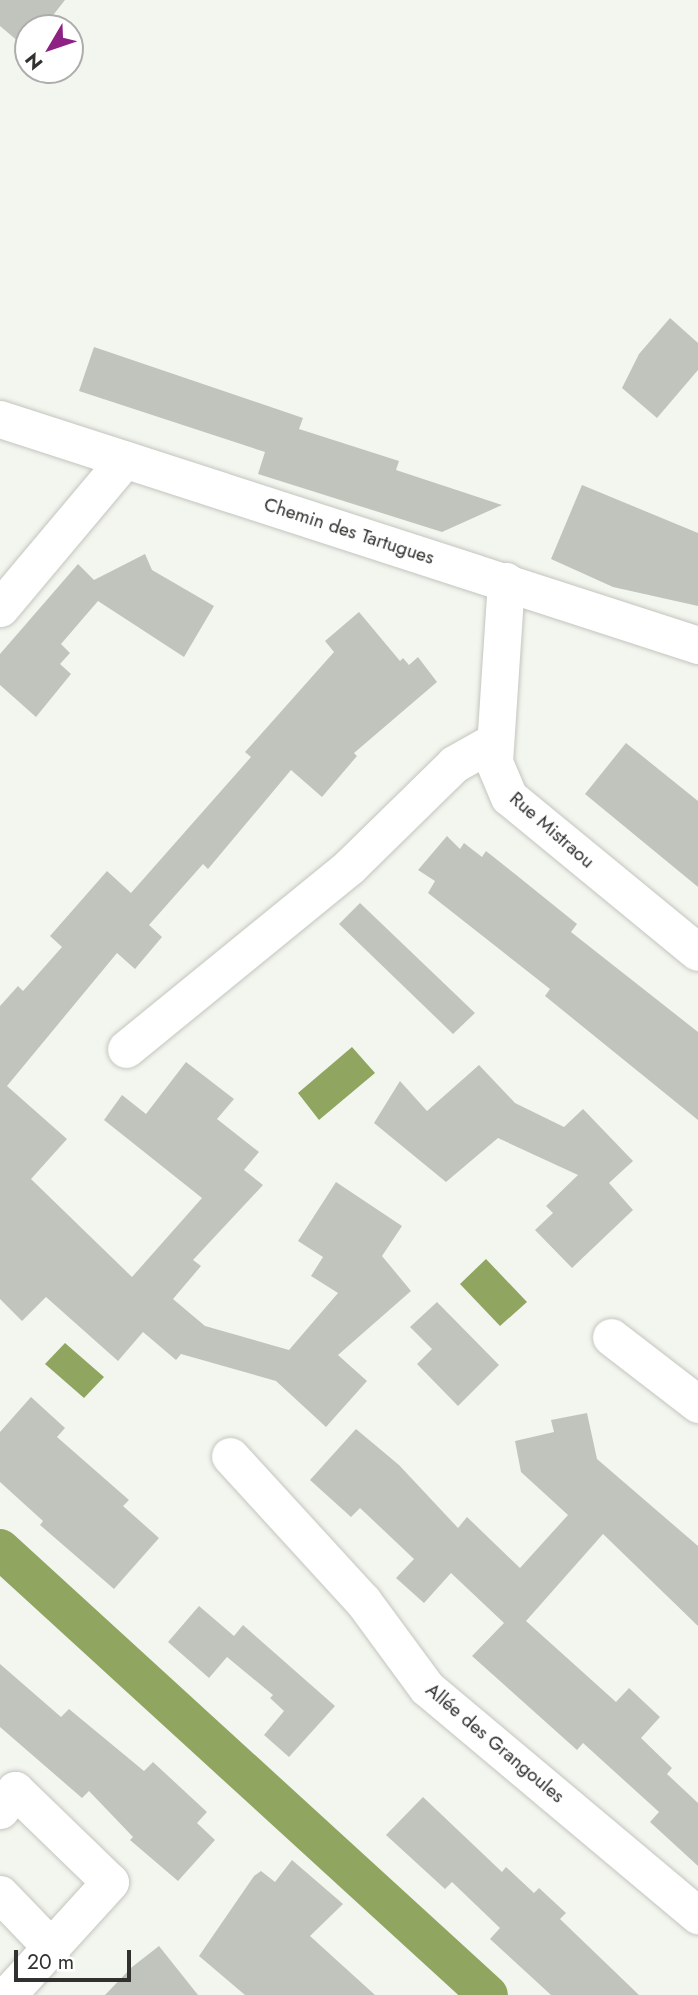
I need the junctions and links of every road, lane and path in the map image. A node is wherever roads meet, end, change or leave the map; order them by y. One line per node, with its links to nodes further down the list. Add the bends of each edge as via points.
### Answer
1 (0, 419): 2 (street, Chemin des Tartugues)
2 (125, 459): 3 (street, Chemin des Tartugues); 4 (street)
3 (506, 581): 5 (street, Chemin des Tartugues); 6 (street, Rue Mistraou)
4 (0, 608)
5 (698, 645)
6 (495, 741): 7 (street, Rue Mistraou, via 494,762 509,797); 8 (street, via 454,764 349,867)
7 (698, 952)
8 (126, 1049)
9 (611, 1337): 10 (street)
10 (698, 1404)
11 (230, 1456): 14 (street, Allée des Grangoules, via 363,1601 427,1688)
12 (0, 1810): 15 (street, via 15,1790 110,1882)
13 (0, 1894): 15 (street)
14 (698, 1915)
15 (52, 1948): 16 (street)
16 (7, 1995)

